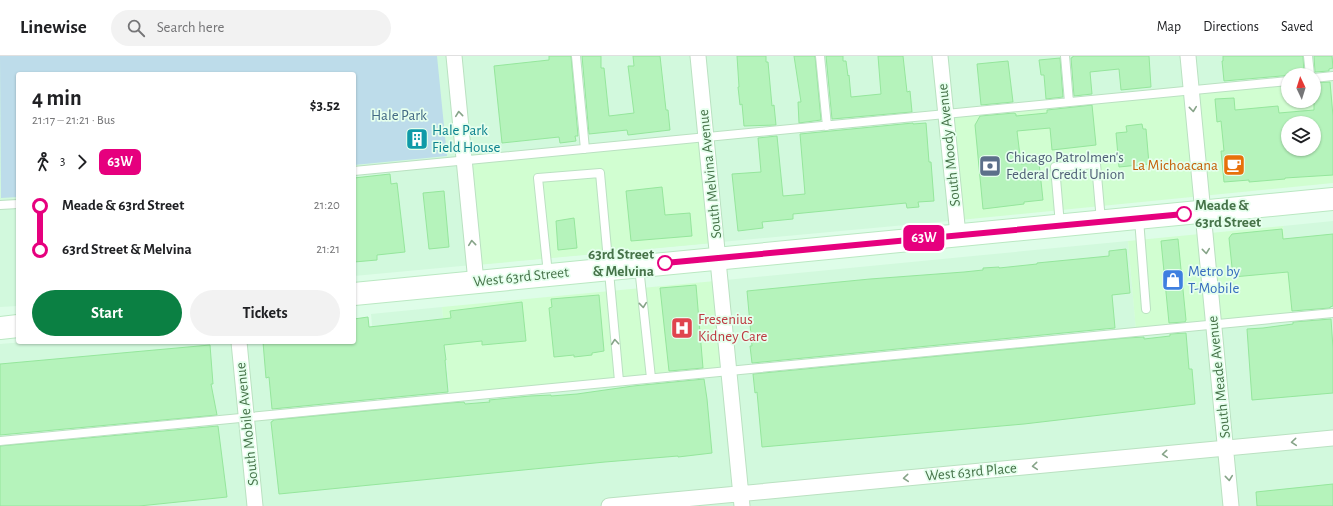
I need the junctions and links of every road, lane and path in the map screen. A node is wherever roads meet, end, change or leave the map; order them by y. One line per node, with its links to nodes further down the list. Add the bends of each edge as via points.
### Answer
1 (454, 56): 19 (street, one-way to 1)
2 (576, 56): 18 (lane)
3 (698, 56): 17 (street, South Melvina Avenue)
4 (820, 56): 16 (lane)
5 (940, 56): 15 (street, South Moody Avenue)
6 (1065, 56): 14 (lane)
7 (1188, 56): 13 (street, South Meade Avenue)
8 (1308, 56): 9 (lane)
9 (1309, 68)
10 (1333, 76): 11 (lane)
11 (1321, 77)
12 (1281, 82): 13 (lane)
13 (1191, 90): 14 (lane); 24 (street, South Meade Avenue, one-way to 24)
14 (1069, 102): 15 (lane)
15 (946, 115): 16 (lane); 28 (street, South Moody Avenue)
16 (827, 126): 17 (lane)
17 (706, 136): 18 (lane); 29 (street, South Melvina Avenue)
18 (585, 149): 19 (lane)
19 (464, 161): 20 (lane); 33 (street, one-way to 19)
20 (356, 171)
21 (1333, 199): 24 (main road, West 63rd Street)
22 (16, 204): 23 (lane)
23 (0, 205)
24 (1203, 212): 25 (main road, West 63rd Street); 37 (street, South Meade Avenue, one-way to 37)
25 (1139, 218): 26 (main road, West 63rd Street); 35 (lane)
26 (1101, 221): 27 (main road, West 63rd Street); 27 (lane, via 1096,164 1055,167)
27 (1060, 225): 28 (main road, West 63rd Street)
28 (958, 235): 29 (main road, West 63rd Street)
29 (718, 258): 30 (main road, West 63rd Street); 41 (street, South Melvina Avenue)
30 (639, 266): 31 (main road, West 63rd Street); 42 (lane, one-way to 42)
31 (608, 269): 32 (main road, West 63rd Street); 32 (lane, via 600,173 538,178); 43 (lane, one-way to 31)
32 (548, 275): 33 (main road, West 63rd Street)
33 (476, 282): 34 (main road, West 63rd Street)
34 (356, 294)
35 (1146, 309)
36 (1333, 313): 37 (lane)
37 (1214, 324): 41 (lane); 47 (street, South Meade Avenue)
38 (16, 326): 39 (main road)
39 (0, 328)
40 (239, 344): 44 (street, South Mobile Avenue)
41 (729, 371): 42 (lane); 48 (street, South Melvina Avenue)
42 (651, 378): 43 (lane)
43 (618, 381): 44 (lane)
44 (246, 417): 46 (lane); 49 (street, South Mobile Avenue)
45 (1333, 438): 47 (street, West 63rd Place, one-way to 47)
46 (0, 441)
47 (1226, 449): 48 (street, West 63rd Place, one-way to 48); 51 (street, South Meade Avenue, one-way to 51)
48 (741, 500): 50 (street, West 63rd Place)
49 (255, 506)
50 (609, 506)
51 (1231, 506)

